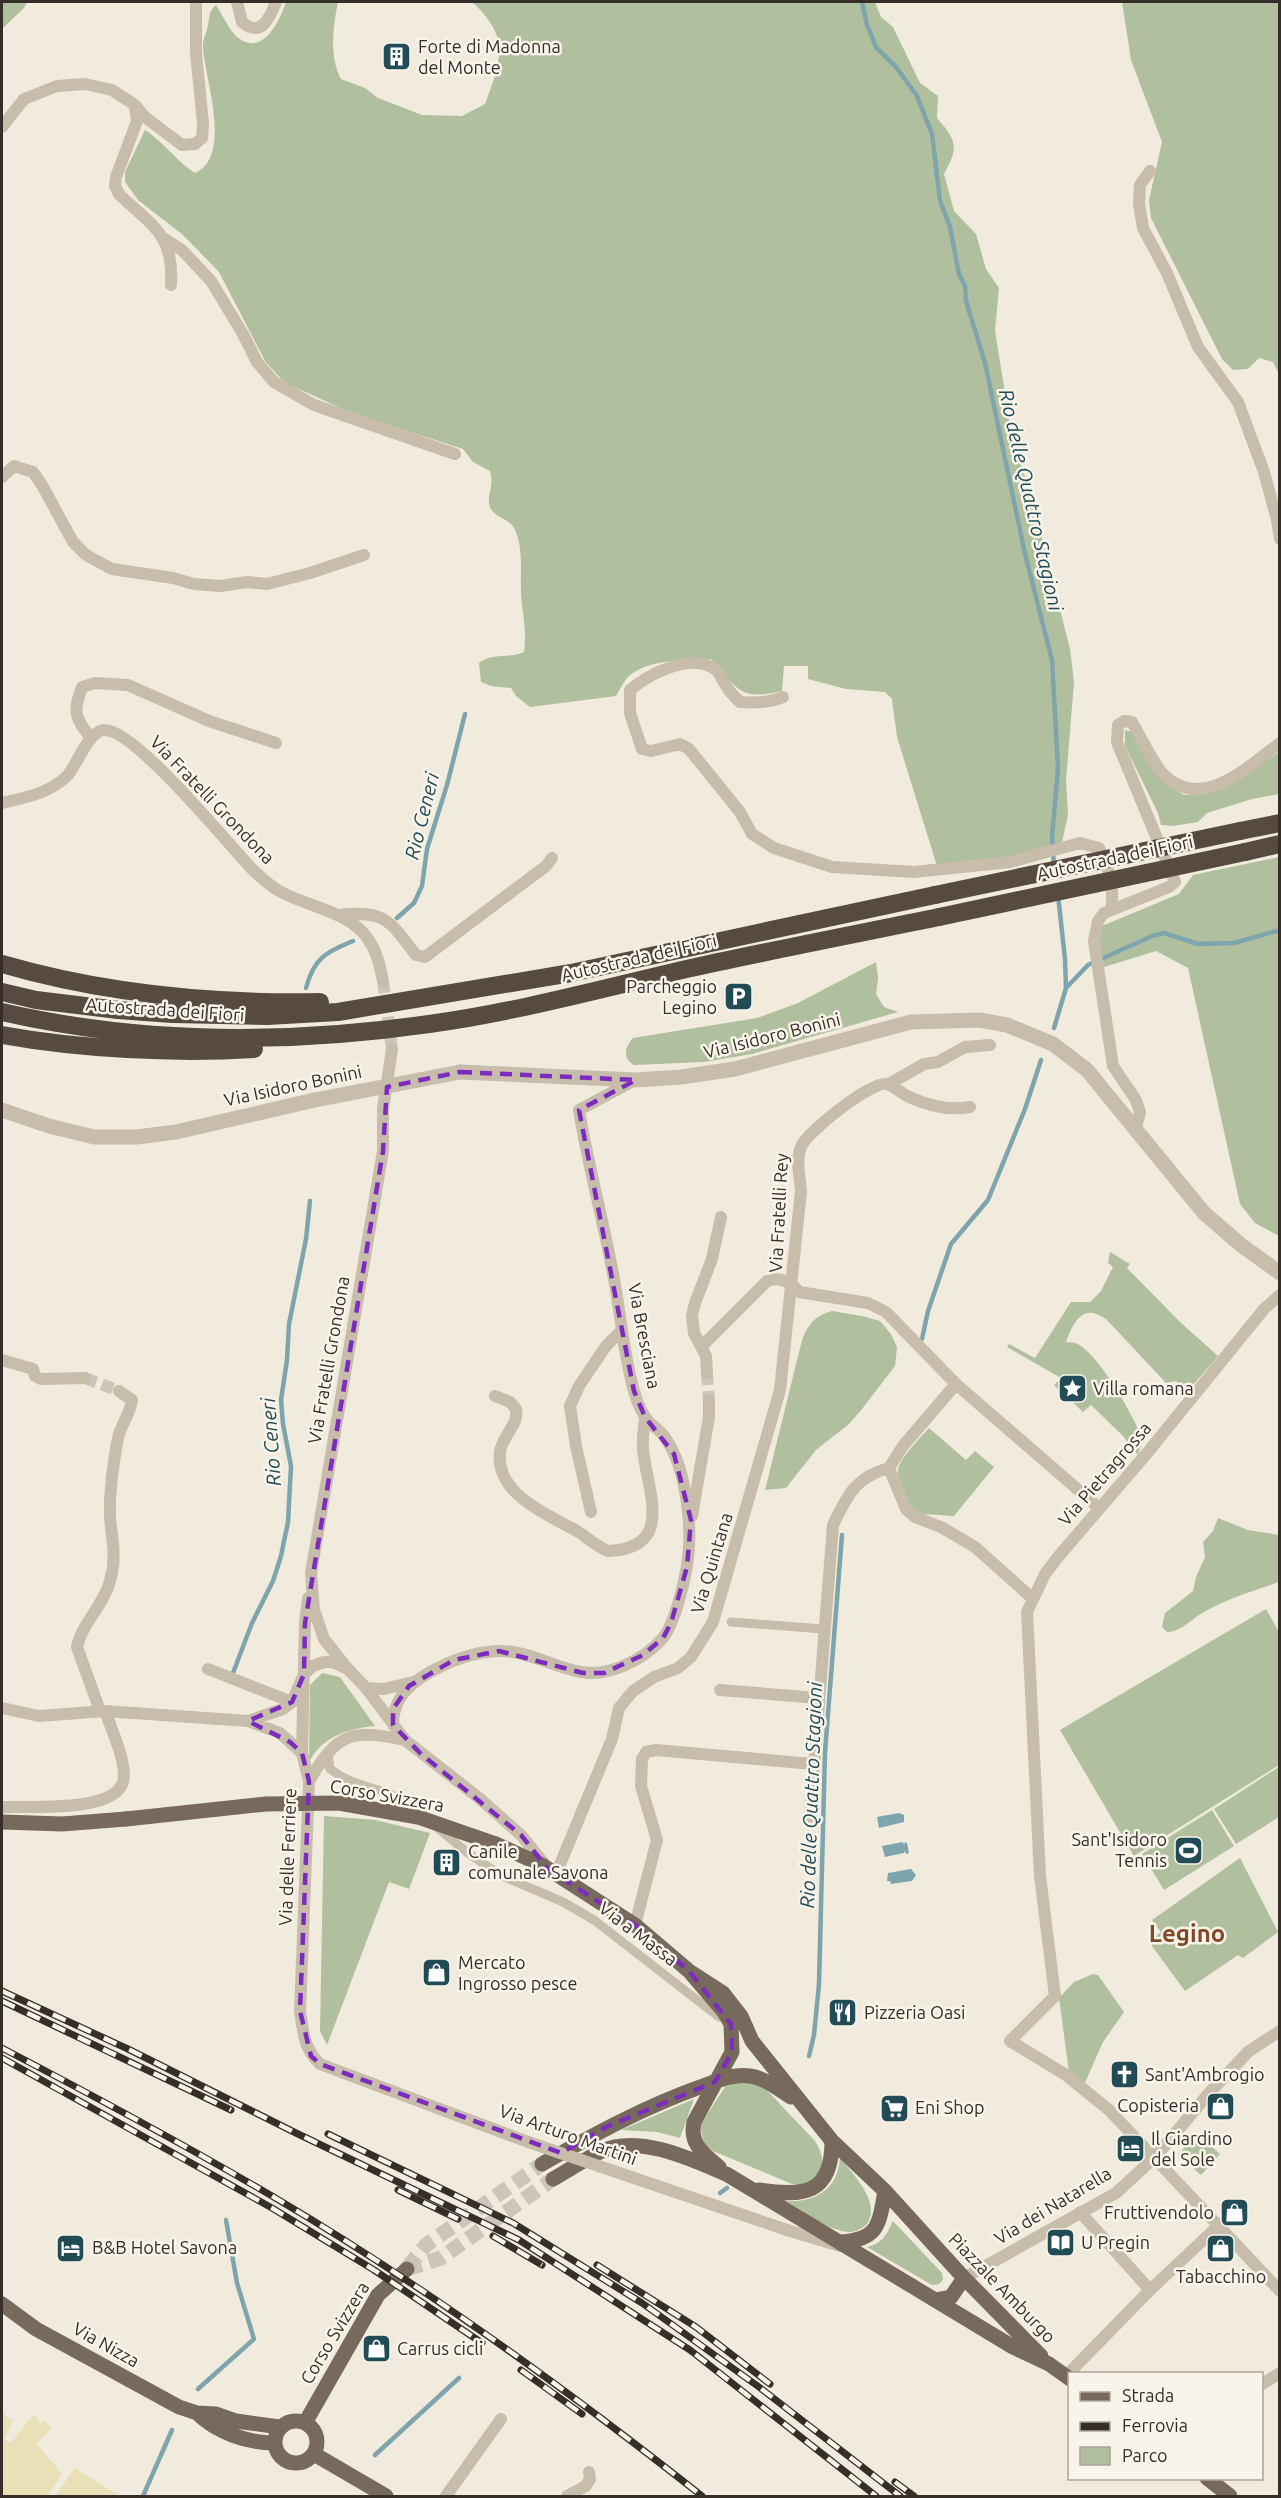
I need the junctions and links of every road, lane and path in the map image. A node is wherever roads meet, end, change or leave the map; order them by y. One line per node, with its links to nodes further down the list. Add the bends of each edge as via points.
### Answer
1 (196, 2): 4 (street, via 202,138 195,144 182,145)
2 (237, 2): 3 (street, via 242,22 252,28 267,23)
3 (276, 2)
4 (135, 105): 5 (street, via 112,90 85,84 57,86 24,99); 7 (street, via 137,121 115,186)
5 (2, 127)
6 (1150, 171): 11 (street, via 1140,185 1143,228 1198,347 1238,402 1264,472)
7 (165, 239): 8 (street); 9 (street, via 182,250 211,281 257,362 274,382 314,405)
8 (171, 285)
9 (455, 454)
10 (2, 477): 12 (street, via 14,466 33,472 73,542 86,555 112,568 194,584 267,584)
11 (1280, 539)
12 (364, 555)
13 (783, 697): 21 (street, via 775,701 740,702 717,671 691,662 646,677 630,690 630,713 642,749 651,751 680,744 688,749 740,812 752,834 774,848 832,867 914,872 1010,862 1080,843 1099,848 1107,865 1114,893)
14 (91, 738): 15 (street, via 80,724 75,708 82,687 95,683 128,685 209,721); 17 (street, via 68,775 55,786); 22 (street, Via Fratelli Grondona, via 104,730 118,733 159,769 271,886)
15 (276, 743)
16 (1280, 743): 21 (street, via 1225,783 1203,789 1183,788 1163,773 1132,722 1118,725 1117,742 1174,882)
17 (2, 804)
18 (1280, 823): 26 (highway, Autostrada dei Fiori, bridge, via 570,973)
19 (1280, 844): 29 (highway, Autostrada dei Fiori, bridge, via 488,1014)
20 (552, 858): 22 (street, via 425,957 416,955 388,921 367,913)
21 (1111, 909): 36 (street, via 1098,921 1094,941 1113,1066 1136,1100 1140,1112)
22 (338, 915): 24 (street, Via Fratelli Grondona, via 367,937)
23 (2, 964): 26 (highway, via 172,997 277,1002)
24 (383, 981)
25 (2, 992): 26 (highway, Autostrada dei Fiori, via 118,1010 218,1016 338,1012)
26 (409, 999)
27 (2, 1012): 29 (highway, Autostrada dei Fiori, via 171,1035)
28 (2, 1035): 29 (highway, via 104,1047 214,1052 262,1048)
29 (318, 1036)
30 (990, 1046): 33 (street, Via Fratelli Rey, via 965,1047)
31 (392, 1049): 55 (street, Via Fratelli Grondona, via 383,1109 383,1151)
32 (636, 1080): 35 (street, Via Isidoro Bonini, bridge, via 460,1072 137,1137 94,1137); 36 (street, Via Isidoro Bonini, via 735,1070 911,1022 979,1020 1007,1025 1053,1044 1087,1070); 41 (street, Via Bresciana, via 579,1110)
33 (889, 1084): 34 (street, via 934,1105); 39 (street, Via Fratelli Rey, via 865,1092 817,1128 801,1146)
34 (970, 1107)
35 (2, 1110)
36 (1136, 1128): 38 (street, Via Isidoro Bonini, via 1204,1213)
37 (721, 1217): 42 (street, via 712,1259 692,1316)
38 (1280, 1273)
39 (793, 1284): 42 (street, Via Fratelli Rey, via 781,1279 767,1281); 46 (street, Via Fratelli Rey, via 800,1292 868,1303 886,1312); 79 (street, Via Quintana, via 780,1390 713,1622 691,1657 633,1691 619,1708 612,1739)
40 (1280, 1295): 52 (street, Via Pietragrossa, via 1264,1309)
41 (622, 1330): 50 (street, Via Bresciana, via 634,1391); 53 (street, via 606,1346 570,1407)
42 (701, 1347): 44 (street)
43 (2, 1360): 45 (street, via 33,1370 41,1379)
44 (707, 1373)
45 (85, 1378)
46 (956, 1384): 51 (street); 52 (street, Via Fratelli Rey)
47 (119, 1391): 68 (street, via 132,1400 131,1413 121,1426 117,1443 110,1516 116,1555 110,1583 77,1647)
48 (495, 1396): 50 (street, via 516,1409 516,1419 500,1452 502,1468 511,1485 525,1503 608,1551 634,1546 644,1541 650,1531 652,1512 643,1448)
49 (709, 1400): 54 (street)
50 (645, 1417): 54 (street, Via Bresciana, via 660,1431 674,1454)
51 (889, 1468): 56 (street, via 906,1509 975,1547); 58 (street, via 859,1482 833,1525)
52 (1098, 1507): 56 (street, Via Pietragrossa, via 1058,1557)
53 (591, 1512)
54 (691, 1520): 62 (street, Via Bresciana, via 687,1567 671,1623 663,1638 643,1655 604,1673 583,1673 499,1651 454,1660)
55 (311, 1574): 59 (street, Via Fratelli Grondona, via 314,1611 324,1639); 61 (street, Via delle Ferriere)
56 (1032, 1598): 88 (street, Via Pietragrossa, via 1027,1612 1027,1635 1040,1876 1055,1996 1010,2041 1066,2075 1109,2110)
57 (731, 1622): 58 (street)
58 (823, 1629): 65 (street)
59 (347, 1668): 61 (street, via 324,1662); 63 (street, Via Fratelli Grondona)
60 (208, 1669): 66 (street)
61 (304, 1674): 66 (street, Via delle Ferriere); 72 (street, Via delle Ferriere)
62 (415, 1682): 63 (street, Via Bresciana, via 384,1689); 70 (street, Via Bresciana, via 393,1709)
63 (366, 1688): 70 (street, Via Fratelli Grondona)
64 (720, 1690): 65 (street)
65 (818, 1698): 74 (street)
66 (292, 1702): 69 (street)
67 (2, 1708): 68 (street, via 39,1716)
68 (102, 1711): 69 (street); 76 (street, via 122,1766 123,1782 114,1796 76,1805)
69 (248, 1721): 72 (street, via 280,1733)
70 (393, 1725): 71 (street, Via Fratelli Grondona)
71 (405, 1740): 73 (street, via 363,1734 339,1741); 79 (street, Via Fratelli Grondona, via 521,1835)
72 (302, 1753): 75 (street, Via delle Ferriere)
73 (328, 1753): 75 (street); 82 (street, Via a Massa, via 330,1769 341,1777 400,1798 500,1875 578,1910)
74 (813, 1764): 77 (street); 80 (street, via 652,1749 646,1752 641,1786 657,1840)
75 (309, 1781): 84 (street, Via delle Ferriere, via 300,2011)
76 (2, 1807)
77 (810, 1817)
78 (2, 1822): 79 (main road, Corso Svizzera, bridge, via 62,1824 266,1804 339,1803 418,1817 521,1854)
79 (553, 1872): 80 (main road, Corso Svizzera)
80 (635, 1925): 81 (main road, Corso Svizzera)
81 (689, 1971): 85 (main road, Corso Svizzera, via 731,2024 732,2052); 86 (main road, Piazzale Amburgo, via 723,1993 741,2016 752,2041)
82 (719, 2017)
83 (1280, 2031): 88 (street, Via dei Natarella, via 1242,2059)
84 (304, 2042): 96 (street, Via Arturo Martini, bridge, via 320,2064 528,2142)
85 (715, 2082): 86 (main road, Piazzale Amburgo, via 748,2075); 89 (main road, via 608,2126); 90 (main road, Piazzale Amburgo, via 694,2122 693,2140)
86 (798, 2101): 87 (main road, Piazzale Amburgo)
87 (832, 2141): 92 (main road, via 831,2164 814,2189 796,2193); 93 (main road, Piazzale Amburgo)
88 (1155, 2157): 94 (street, Via dei Natarella, via 1116,2193); 95 (street)
89 (542, 2164)
90 (728, 2175): 91 (main road, Piazzale Amburgo, via 666,2151 624,2146 603,2150); 92 (main road, Piazzale Amburgo)
91 (553, 2179)
92 (750, 2188): 96 (main road, Piazzale Amburgo)
93 (885, 2191): 96 (main road, via 878,2226); 98 (main road, Piazzale Amburgo)
94 (1080, 2212): 98 (street, Via dei Natarella); 99 (street)
95 (1218, 2226): 99 (street); 100 (street)
96 (843, 2246): 101 (main road, Piazzale Amburgo)
97 (407, 2269): 110 (main road, Corso Svizzera, via 378,2295)
98 (964, 2278): 101 (main road, via 951,2297); 103 (main road, Piazzale Amburgo)
99 (1150, 2290): 104 (street)
100 (1280, 2291)
101 (935, 2300): 103 (main road, Piazzale Amburgo, via 1013,2348)
102 (2, 2304): 108 (main road, Via Nizza, via 36,2329 179,2407)
103 (1048, 2364): 106 (main road)
104 (1074, 2372)
105 (1280, 2373): 107 (street)
106 (1068, 2378)
107 (1263, 2383)
108 (197, 2413): 111 (main road); 112 (main road, via 209,2425)
109 (501, 2419): 117 (street)
110 (305, 2423): 111 (main road, via 292,2421); 113 (main road, via 315,2433)
111 (280, 2427): 112 (main road)
112 (274, 2443): 113 (main road, via 279,2456 290,2463 303,2463)
113 (314, 2454): 116 (main road)
114 (589, 2472): 118 (street, via 586,2486)
115 (1210, 2480): 119 (main road)
116 (386, 2496)
117 (446, 2496)
118 (567, 2496)
119 (1230, 2496)

